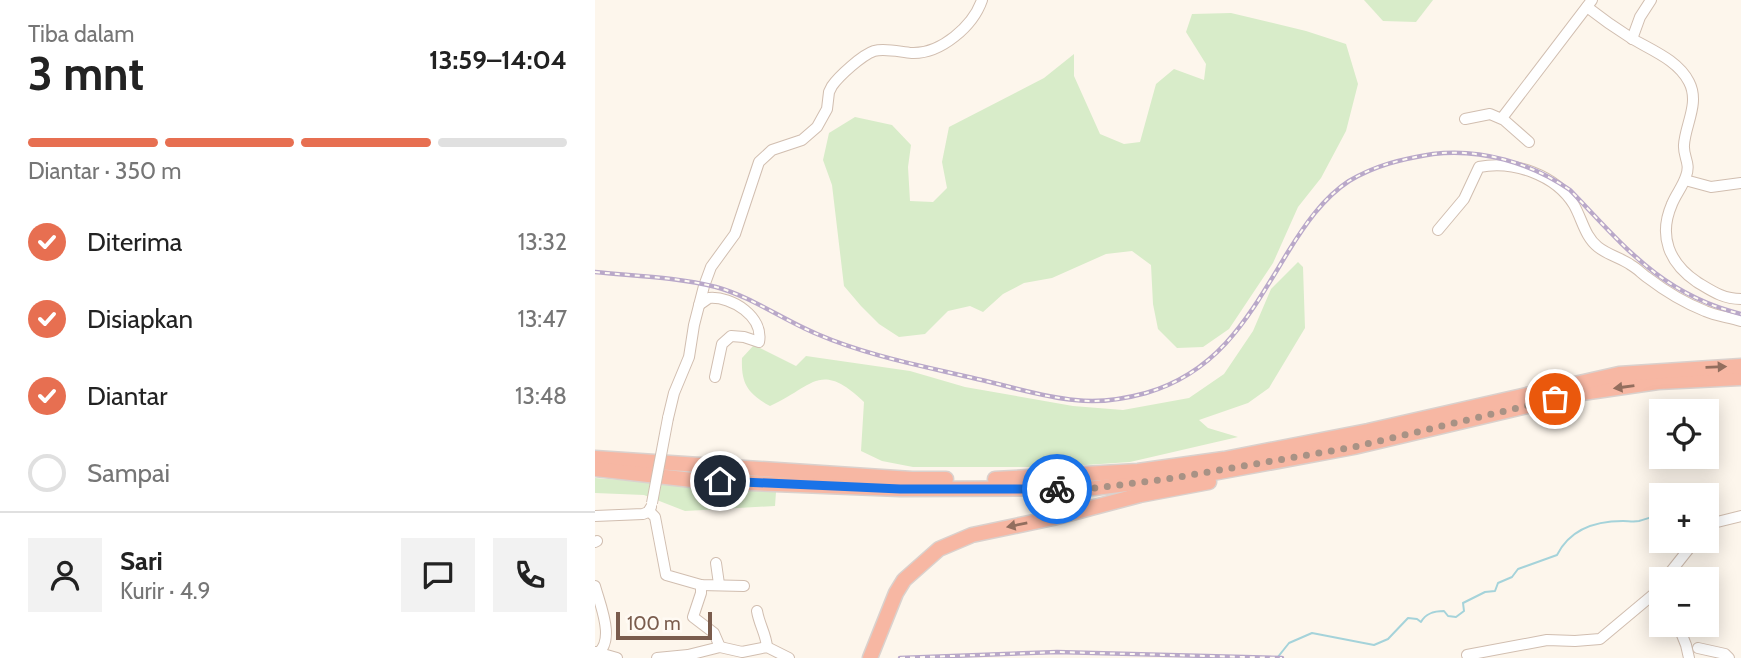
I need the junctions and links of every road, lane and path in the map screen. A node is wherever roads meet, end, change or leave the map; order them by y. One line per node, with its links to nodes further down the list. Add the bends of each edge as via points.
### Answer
1 (982, 0): 12 (street, via 962,30 935,47 922,53 874,51 866,56 832,86 817,127 802,140 764,156 735,234 711,267)
2 (1651, 0): 4 (street)
3 (1589, 4): 4 (street); 5 (street)
4 (1632, 38): 8 (street, via 1667,59 1690,84 1692,114 1684,148 1689,164)
5 (1502, 118): 6 (street, via 1490,114); 7 (street)
6 (1465, 119)
7 (1529, 142)
8 (1685, 180): 9 (street, via 1711,187); 11 (street, via 1666,220 1667,244 1689,276 1715,294)
9 (1741, 183)
10 (1438, 230): 13 (street, via 1464,199 1479,167 1504,165 1526,171 1546,178 1564,192 1599,249 1633,265 1689,303)
11 (1741, 299)
12 (699, 305): 15 (street, via 709,298 726,300 747,312 761,332 759,342 731,336 722,344); 20 (street, bridge, via 688,357 674,393)
13 (1741, 321)
14 (1741, 366): 18 (highway, one-way to 14, via 912,479 1116,472 1224,459 1368,431 1619,374)
15 (715, 377)
16 (1741, 378): 17 (highway, one-way to 17, via 1658,382 1582,393)
17 (1301, 456): 19 (highway, via 1095,488 900,489 701,481); 42 (highway, one-way to 42, via 1263,471 972,535 939,549 904,580)
18 (595, 458)
19 (595, 469)
20 (650, 507): 21 (street, via 641,514); 27 (street, via 666,575)
21 (595, 516)
22 (1741, 516): 23 (street)
23 (1719, 522)
24 (1685, 553): 26 (street)
25 (716, 563): 28 (street)
26 (1674, 567)
27 (701, 584): 28 (street); 34 (street, via 693,617 714,633)
28 (719, 584): 30 (street)
29 (595, 586): 37 (street, via 606,631)
30 (744, 586)
31 (1649, 598): 38 (street, via 1600,639 1547,640)
32 (757, 611): 35 (street)
33 (1683, 637): 43 (street)
34 (720, 647): 35 (street, via 742,652); 40 (street)
35 (767, 648): 41 (street)
36 (1698, 649): 44 (street)
37 (597, 654): 39 (street)
38 (1467, 654)
39 (617, 658)
40 (657, 658)
41 (789, 658)
42 (870, 658)
43 (1689, 658)
44 (1729, 658)

